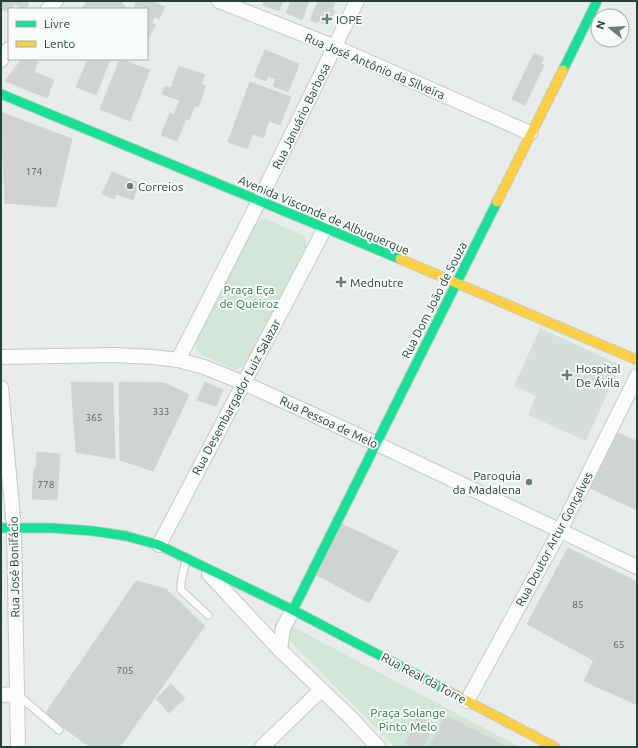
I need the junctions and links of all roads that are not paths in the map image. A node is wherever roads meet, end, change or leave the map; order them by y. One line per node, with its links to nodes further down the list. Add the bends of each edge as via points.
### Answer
1 (219, 1): 4 (street, Rua José Antônio da Silveira)
2 (357, 1): 4 (street, Rua Januário Barbosa)
3 (597, 1): 8 (main road, Rua Dom João de Souza)
4 (335, 47): 8 (street, Rua José Antônio da Silveira); 9 (street, Rua Januário Barbosa)
5 (8, 50): 6 (street)
6 (1, 60)
7 (1, 94): 9 (main road, Avenida Visconde de Albuquerque)
8 (530, 133): 11 (main road, Rua Dom João de Souza)
9 (259, 201): 10 (main road, Avenida Visconde de Albuquerque); 13 (street, Rua Januário Barbosa)
10 (325, 228): 11 (main road, Avenida Visconde de Albuquerque); 16 (street, Rua Desembargador Luiz Salazar)
11 (456, 283): 14 (main road, Avenida Visconde de Albuquerque); 18 (main road, Rua Dom João de Souza)
12 (1, 357): 13 (street, Rua Pessoa de Melo, via 115,355)
13 (178, 360): 16 (street, Rua Pessoa de Melo)
14 (637, 360)
15 (637, 376): 20 (street, Rua Doutor Artur Gonçalves)
16 (244, 383): 18 (street, Rua Pessoa de Melo); 21 (street, Rua Desembargador Luiz Salazar)
17 (1, 388): 19 (street, Rua José Bonifácio)
18 (375, 443): 20 (street, Rua Pessoa de Melo); 25 (main road, Rua Dom João de Souza)
19 (8, 528): 21 (main road, Rua Real da Torre, via 93,531); 29 (street, Rua José Bonifácio)
20 (560, 531): 24 (street, Rua Pessoa de Melo); 31 (street, Rua Doutor Artur Gonçalves)
21 (159, 544): 22 (main road, Rua Real da Torre)
22 (186, 558): 23 (main road, Rua Real da Torre); 26 (lane, via 181,590)
23 (202, 566): 25 (main road, Rua Real da Torre); 27 (street, Rua Real da Torre)
24 (637, 567)
25 (292, 610): 27 (street, via 283,628); 31 (main road, Rua Real da Torre)
26 (208, 614)
27 (280, 650): 28 (street, Rua Real da Torre)
28 (321, 690): 34 (street); 35 (street, Rua Real da Torre)
29 (17, 694): 30 (street); 32 (lane); 33 (street, Rua José Bonifácio)
30 (1, 695)
31 (467, 701): 36 (main road, Rua Real da Torre)
32 (58, 730)
33 (18, 747)
34 (262, 747)
35 (378, 747)
36 (555, 747)

